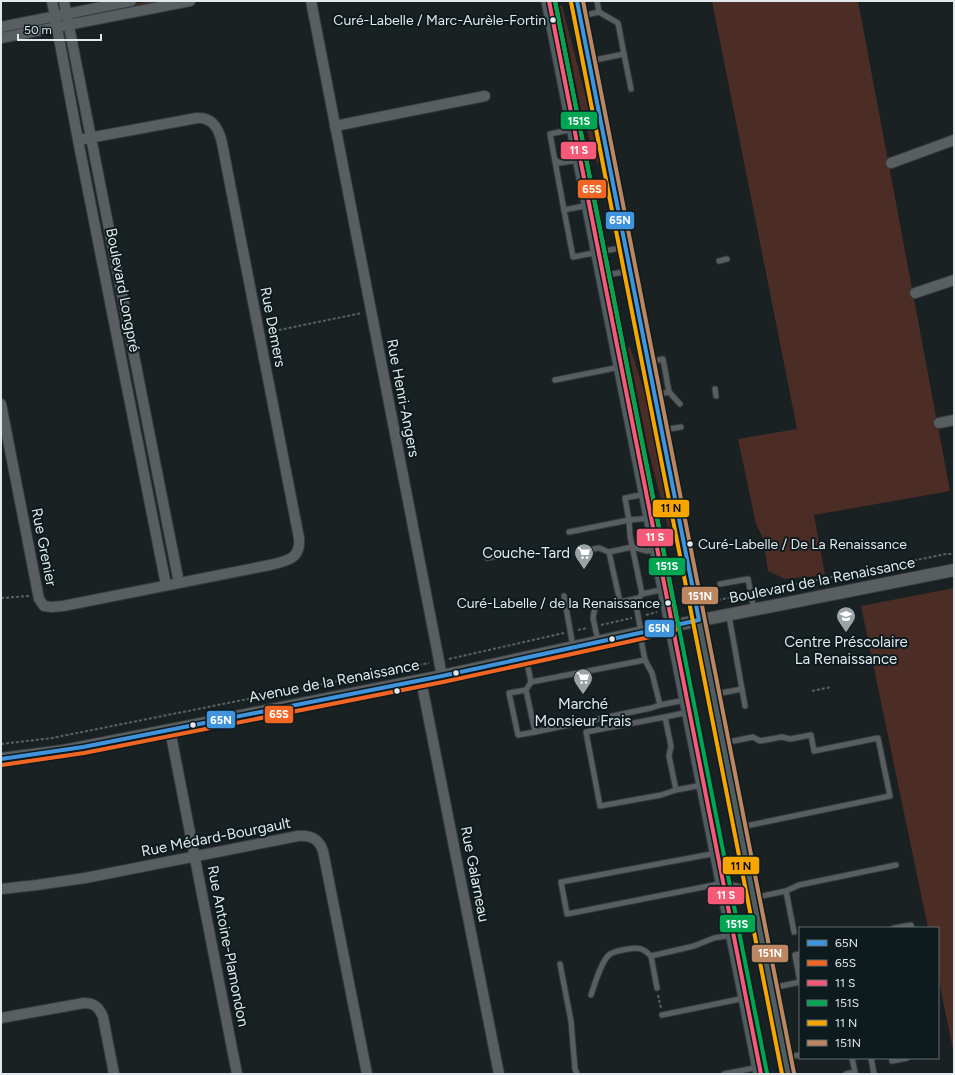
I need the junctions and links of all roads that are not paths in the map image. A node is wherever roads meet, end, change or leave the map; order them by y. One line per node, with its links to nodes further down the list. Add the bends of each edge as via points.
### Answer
1 (52, 1): 11 (street, Boulevard Longpré)
2 (64, 1): 10 (street, Boulevard Longpré)
3 (132, 1): 10 (street)
4 (190, 1): 13 (street)
5 (311, 1): 21 (street, Rue Henri-Angers)
6 (549, 1): 22 (main road)
7 (577, 1): 12 (main road)
8 (597, 1): 9 (lane)
9 (600, 12): 12 (lane); 17 (lane, via 618,23)
10 (66, 14): 11 (street); 13 (street, Boulevard Longpré)
11 (55, 16): 14 (street); 15 (street, Boulevard Longpré)
12 (580, 16): 18 (main road)
13 (68, 25): 15 (street); 23 (street, Boulevard Longpré)
14 (1, 27)
15 (57, 27): 16 (street); 24 (street, Boulevard Longpré)
16 (1, 38)
17 (624, 54): 18 (lane); 19 (lane)
18 (589, 61): 31 (main road)
19 (631, 89)
20 (485, 96): 21 (street)
21 (335, 126): 78 (street, Rue Henri-Angers)
22 (574, 129): 26 (lane, via 550,134); 27 (main road)
23 (90, 138): 24 (street, Rue Demers); 61 (street, Boulevard Longpré); 61 (street, Rue Demers, via 201,118 215,124 222,143 300,547 294,557 284,562)
24 (78, 140): 63 (street, Boulevard Longpré)
25 (954, 140): 28 (street)
26 (555, 160): 27 (lane, via 560,163); 30 (lane)
27 (580, 160): 29 (main road)
28 (891, 163)
29 (589, 205): 30 (lane); 32 (main road)
30 (564, 210): 32 (lane, via 573,257)
31 (626, 246): 32 (lane); 35 (main road)
32 (598, 252): 36 (main road)
33 (727, 259): 34 (lane)
34 (719, 261)
35 (630, 271): 36 (lane, via 612,274); 42 (main road, via 648,362)
36 (604, 280): 39 (main road)
37 (954, 280): 38 (street)
38 (915, 293)
39 (621, 366): 40 (lane); 50 (main road)
40 (555, 380)
41 (715, 389): 43 (lane)
42 (662, 394): 45 (lane); 49 (main road)
43 (716, 396)
44 (1, 404): 63 (street, Rue Grenier, via 42,604 56,607)
45 (680, 404)
46 (954, 420): 47 (street)
47 (939, 423)
48 (681, 427): 49 (lane)
49 (662, 430): 71 (main road)
50 (646, 494): 51 (main road); 52 (lane, via 625,498)
51 (651, 518): 52 (lane); 55 (main road)
52 (629, 520): 53 (lane); 54 (lane)
53 (569, 532)
54 (632, 547): 55 (lane, via 647,551); 57 (lane); 65 (lane)
55 (657, 548): 64 (main road)
56 (578, 552): 57 (lane, via 599,548)
57 (609, 552): 68 (lane)
58 (515, 553): 59 (lane)
59 (487, 558)
60 (954, 570): 69 (street, Boulevard de la Renaissance)
61 (179, 583): 63 (street, Rue Grenier)
62 (720, 584): 69 (lane, via 748,579)
63 (166, 585)
64 (665, 589): 65 (lane); 72 (main road)
65 (642, 594): 67 (lane)
66 (564, 596): 75 (lane)
67 (635, 599): 68 (lane); 73 (lane)
68 (620, 602): 74 (lane, via 595,607 593,618)
69 (754, 610): 70 (street, Boulevard de la Renaissance)
70 (729, 615): 71 (street, Boulevard de la Renaissance); 81 (lane)
71 (699, 620): 72 (street, Boulevard de la Renaissance); 83 (main road)
72 (672, 626): 73 (street, Avenue de la Renaissance); 85 (main road)
73 (641, 632): 74 (street, Avenue de la Renaissance); 77 (lane)
74 (598, 641): 75 (street, Avenue de la Renaissance)
75 (573, 647): 76 (street, Avenue de la Renaissance)
76 (526, 657): 78 (street, Avenue de la Renaissance); 80 (lane)
77 (645, 660): 80 (lane); 84 (lane, via 652,673)
78 (442, 676): 79 (street, Avenue de la Renaissance)
79 (421, 680): 88 (street, Avenue de la Renaissance); 127 (street, Rue Galarneau)
80 (531, 682): 82 (lane)
81 (742, 689): 83 (lane); 86 (lane)
82 (526, 690): 89 (lane); 89 (lane, via 509,693 518,735)
83 (714, 694): 90 (main road)
84 (660, 705): 85 (lane); 89 (lane)
85 (688, 706): 87 (lane); 92 (main road)
86 (745, 706)
87 (665, 717): 93 (lane); 93 (lane, via 586,732 600,806)
88 (170, 730): 91 (street, Avenue de la Renaissance, via 63,751); 96 (street, Rue Antoine-Plamondon)
89 (535, 732)
90 (724, 743): 94 (main road); 94 (lane, via 753,737 760,741 782,737 790,740 811,735 814,751 878,738 890,796)
91 (1, 759)
92 (704, 784): 93 (lane); 95 (main road)
93 (676, 790)
94 (740, 827): 100 (main road)
95 (718, 853): 98 (main road); 98 (lane, via 561,882 567,914)
96 (195, 857): 99 (street, Rue Médard-Bourgault, via 85,878); 125 (street, Rue Antoine-Plamondon); 126 (street, Rue Médard-Bourgault, via 302,836 311,837 320,843)
97 (896, 865): 101 (lane, via 799,885)
98 (724, 883): 100 (lane); 102 (main road)
99 (1, 889)
100 (753, 891): 101 (lane); 102 (lane); 113 (main road)
101 (786, 891): 105 (lane)
102 (728, 903): 106 (main road)
103 (900, 927): 104 (lane)
104 (912, 927)
105 (794, 932)
106 (734, 935): 108 (lane); 115 (main road)
107 (799, 954): 110 (lane, via 795,955)
108 (651, 956): 112 (lane); 114 (lane, via 643,949 636,948 620,950 607,956)
109 (560, 964): 128 (lane, via 571,1021)
110 (799, 977)
111 (799, 982): 113 (lane)
112 (657, 988)
113 (771, 988): 118 (main road)
114 (591, 995)
115 (746, 998): 116 (lane); 123 (main road)
116 (662, 1015)
117 (1, 1018): 124 (street, via 84,1003 95,1005 103,1017)
118 (793, 1056): 130 (main road)
119 (852, 1059): 131 (lane, via 855,1072)
120 (871, 1059): 132 (lane)
121 (892, 1059): 122 (lane)
122 (902, 1059)
123 (760, 1070): 129 (lane)
124 (114, 1074)
125 (238, 1074)
126 (367, 1074)
127 (499, 1074)
128 (577, 1074)
129 (724, 1074)
130 (788, 1074)
131 (846, 1074)
132 (874, 1074)

